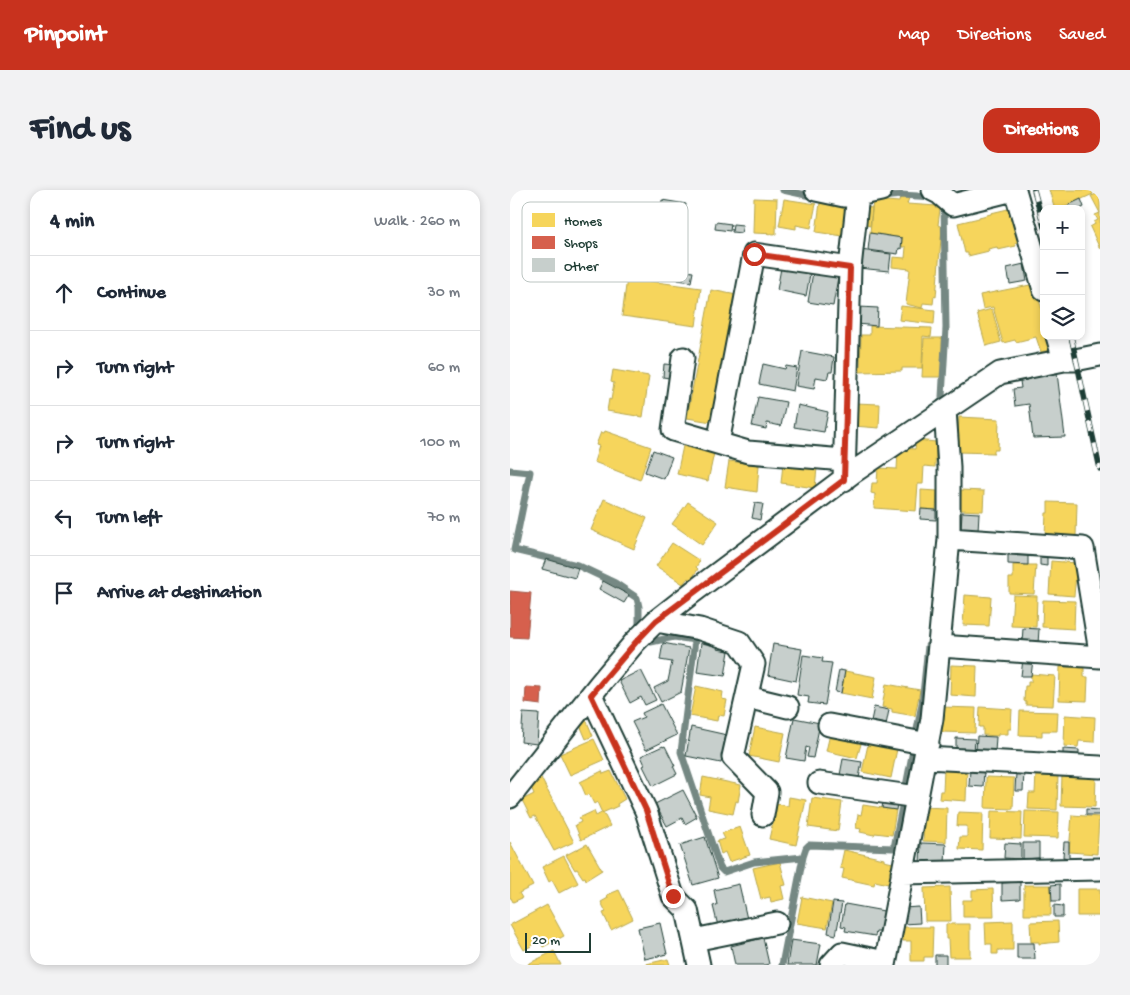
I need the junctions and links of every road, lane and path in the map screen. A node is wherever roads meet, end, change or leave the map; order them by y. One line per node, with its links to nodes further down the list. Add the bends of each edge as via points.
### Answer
1 (816, 190): 5 (street)
2 (881, 190): 5 (street)
3 (1014, 190): 4 (street, via 954,205); 7 (street)
4 (944, 198)
5 (858, 199): 6 (street)
6 (850, 268): 13 (street, via 754,254); 14 (street)
7 (1040, 277)
8 (1058, 340): 11 (street)
9 (1100, 355): 11 (street)
10 (683, 358): 13 (street, via 673,430)
11 (1064, 360): 12 (street, via 1000,373)
12 (945, 410): 14 (street); 15 (street)
13 (718, 443): 14 (street, via 748,452)
14 (844, 470): 16 (street)
15 (949, 539): 17 (street); 18 (street, via 1083,548)
16 (656, 621): 20 (street); 21 (street, via 700,629 739,642 754,664)
17 (940, 646): 19 (street); 24 (street, via 932,719)
18 (1100, 652)
19 (1100, 657)
20 (591, 695): 28 (street); 33 (street, via 646,810 673,896 687,910)
21 (747, 697): 22 (street); 29 (street, via 733,757 767,792)
22 (788, 707)
23 (829, 725): 24 (street)
24 (921, 746): 25 (street); 27 (street)
25 (1100, 767)
26 (818, 782): 27 (street)
27 (908, 796): 31 (street)
28 (510, 797)
29 (763, 815)
30 (1100, 869): 31 (street)
31 (902, 873): 34 (street)
32 (777, 923): 33 (street)
33 (694, 940): 35 (street)
34 (885, 963): 36 (street, via 842,953)
35 (699, 965)
36 (831, 965)

